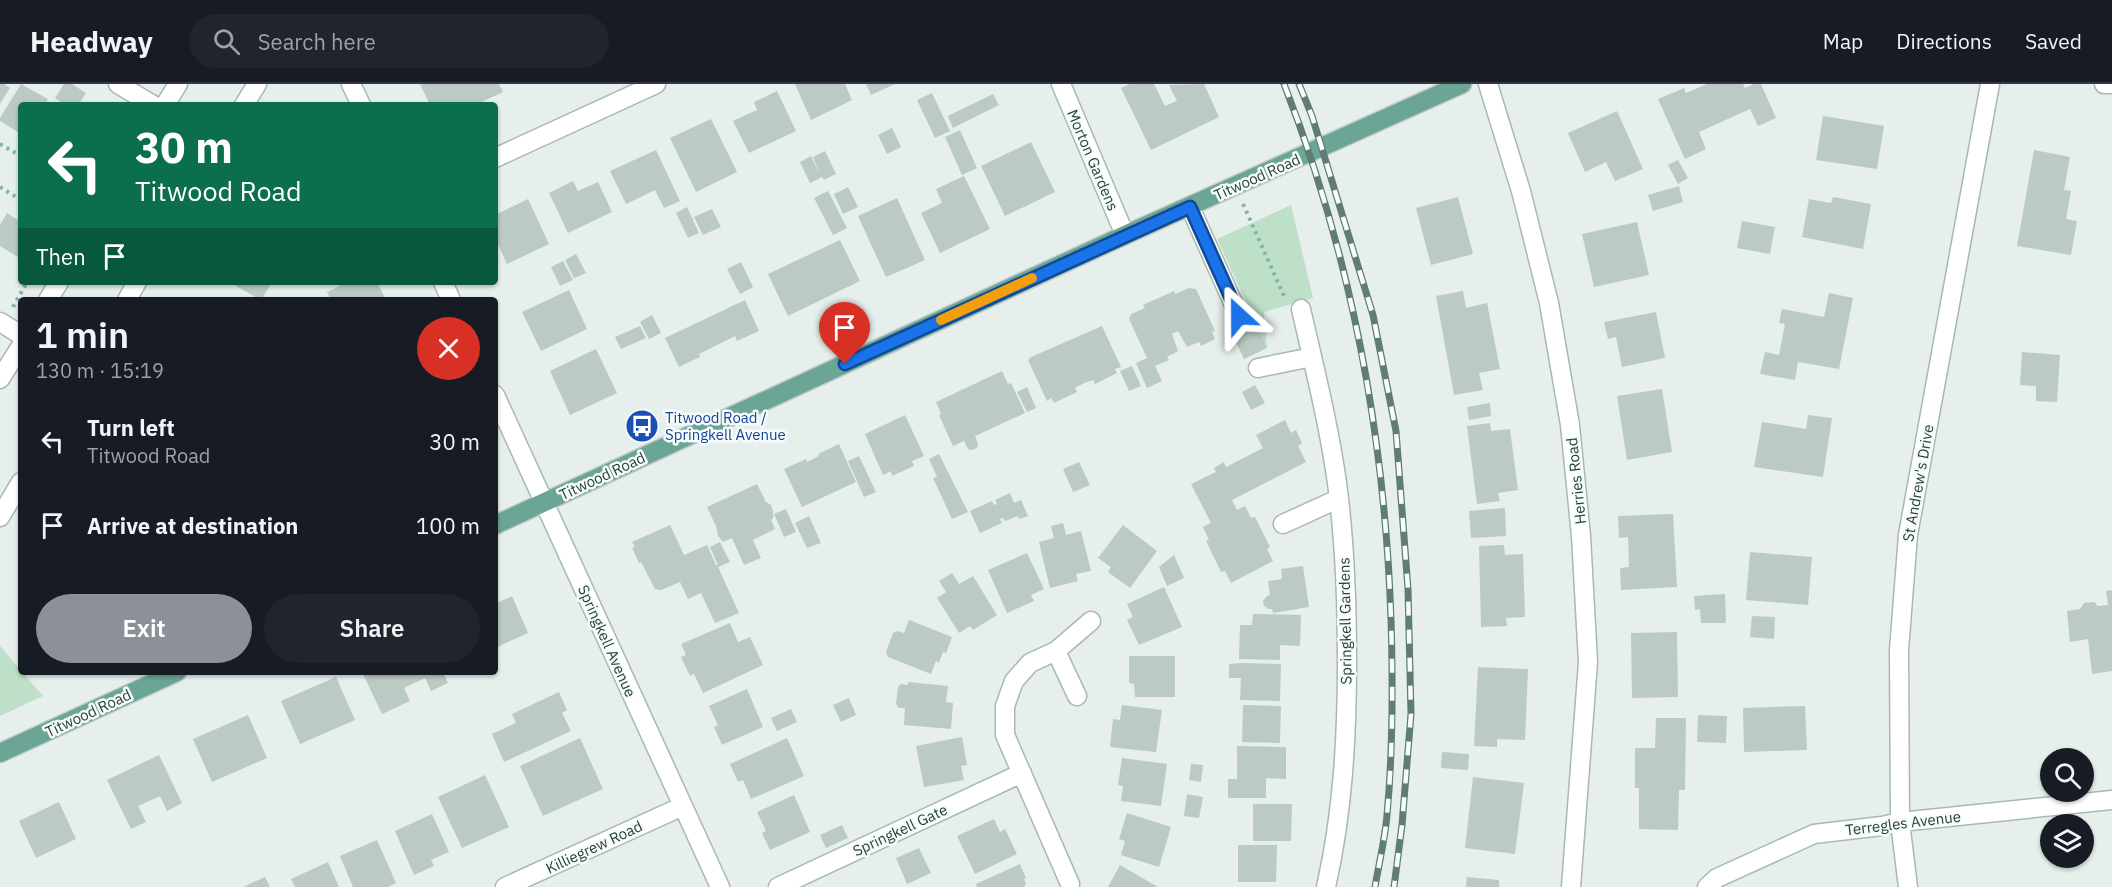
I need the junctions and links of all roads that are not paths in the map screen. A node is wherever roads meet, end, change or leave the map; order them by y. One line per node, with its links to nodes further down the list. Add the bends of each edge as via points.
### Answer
1 (118, 84): 12 (street)
2 (178, 84): 13 (street)
3 (257, 84): 14 (street)
4 (351, 84): 15 (street)
5 (656, 84): 16 (street)
6 (1061, 84): 18 (street, Morton Gardens)
7 (1462, 84): 17 (main road, Titwood Road)
8 (1488, 84): 48 (street, Herries Road, via 1521,191 1549,303 1571,436 1588,662)
9 (1990, 84): 42 (street, St Andrew's Drive, via 1908,536 1899,650)
10 (2104, 84): 11 (street)
11 (2112, 84)
12 (148, 102)
13 (167, 102)
14 (246, 102)
15 (360, 102)
16 (498, 157)
17 (1190, 207): 18 (main road, Titwood Road); 20 (street)
18 (1125, 235): 30 (main road, Titwood Road)
19 (1300, 309): 24 (street, Springkell Gardens)
20 (1239, 316)
21 (0, 322): 22 (street)
22 (18, 332)
23 (18, 351): 26 (street)
24 (1312, 357): 25 (street); 29 (street, Springkell Gardens)
25 (1258, 368)
26 (0, 379)
27 (498, 402): 30 (street, Springkell Avenue)
28 (18, 487): 31 (street)
29 (1338, 499): 33 (street); 47 (street, Springkell Gardens, via 1347,597 1347,726 1337,834)
30 (544, 503): 32 (main road, Titwood Road); 41 (street, Springkell Avenue)
31 (0, 517)
32 (498, 524)
33 (1283, 524)
34 (1091, 621): 35 (street)
35 (1056, 651): 37 (street); 39 (street, via 1030,663 1014,681 1005,706 1005,735)
36 (170, 675): 38 (main road, Titwood Road)
37 (1077, 696)
38 (0, 753)
39 (1022, 773): 43 (street); 46 (street, Springkell Gate)
40 (2112, 800): 42 (street, Terregles Avenue)
41 (682, 806): 44 (street, Killiegrew Road); 45 (street, Springkell Avenue)
42 (1900, 822): 49 (street, Terregles Avenue, via 1814,834); 50 (street, St Andrew's Drive)
43 (1070, 884)
44 (505, 887)
45 (720, 887)
46 (778, 887)
47 (1326, 887)
48 (1571, 887)
49 (1707, 887)
50 (1908, 887)

